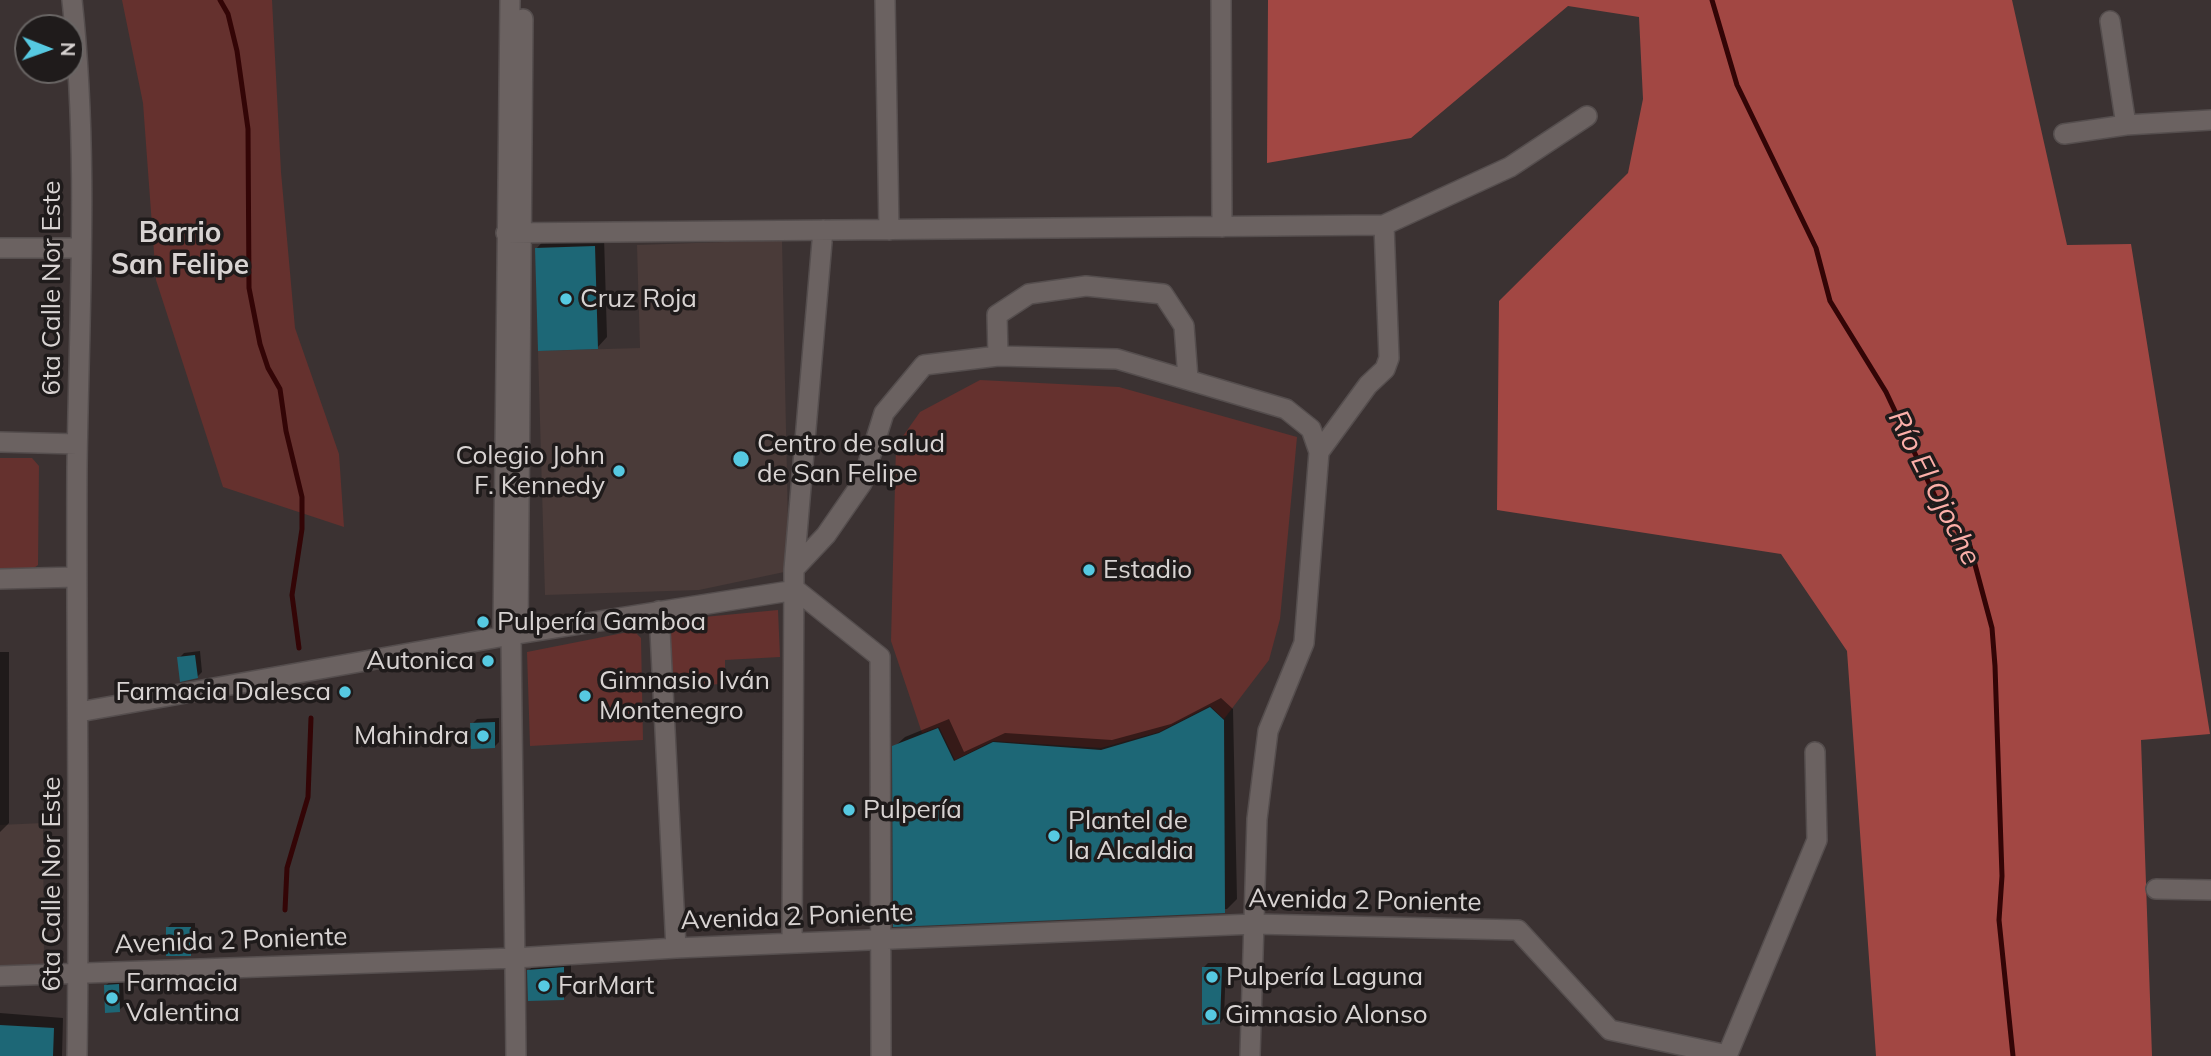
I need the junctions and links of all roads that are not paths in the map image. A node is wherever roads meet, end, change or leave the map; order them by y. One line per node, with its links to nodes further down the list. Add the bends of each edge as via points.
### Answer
1 (72, 0): 16 (street, 6ta Calle Nor Este, via 78,52)
2 (510, 0): 15 (street)
3 (523, 0): 15 (street)
4 (885, 0): 14 (street)
5 (1221, 0): 12 (street)
6 (2110, 21): 9 (street)
7 (1587, 116): 11 (street, via 1510,167)
8 (2211, 120): 9 (street)
9 (2126, 125): 10 (street)
10 (2064, 134)
11 (1384, 225): 12 (street); 22 (street, via 1390,358)
12 (1222, 227): 14 (street)
13 (823, 230): 14 (street); 15 (street); 23 (street)
14 (889, 230)
15 (513, 233): 28 (street)
16 (80, 247): 17 (street); 21 (street, 6ta Calle Nor Este)
17 (0, 248)
18 (998, 356): 19 (street, via 1116,359); 19 (street, via 997,316 1029,294 1086,286 1163,294 1184,326); 23 (street, via 924,365 884,413 862,482 826,535)
19 (1188, 379): 22 (street, via 1286,409 1311,429)
20 (0, 442): 21 (street)
21 (78, 444): 24 (street, 6ta Calle Nor Este)
22 (1319, 452): 33 (street, via 1304,643 1268,732 1256,819)
23 (794, 569): 26 (street)
24 (76, 577): 25 (street); 29 (street, 6ta Calle Nor Este)
25 (0, 579)
26 (796, 590): 27 (street); 34 (street, via 880,657); 35 (street)
27 (659, 611): 28 (street); 36 (street)
28 (511, 635): 29 (street); 37 (street)
29 (79, 712): 38 (street, 6ta Calle Nor Este)
30 (1815, 752): 40 (street, via 1817,840)
31 (2156, 889): 32 (street)
32 (2211, 890)
33 (1254, 925): 34 (street, Avenida 2 Poniente); 40 (street, Avenida 2 Poniente, via 1518,930 1610,1030); 44 (street)
34 (881, 941): 35 (street, Avenida 2 Poniente); 43 (street)
35 (792, 943): 36 (street, Avenida 2 Poniente)
36 (676, 948): 37 (street, Avenida 2 Poniente)
37 (515, 958): 38 (street, Avenida 2 Poniente); 42 (street)
38 (78, 972): 39 (street, Avenida 2 Poniente); 41 (street, 6ta Calle Nor Este)
39 (0, 976)
40 (1727, 1055)
41 (77, 1056)
42 (516, 1056)
43 (881, 1056)
44 (1250, 1056)

